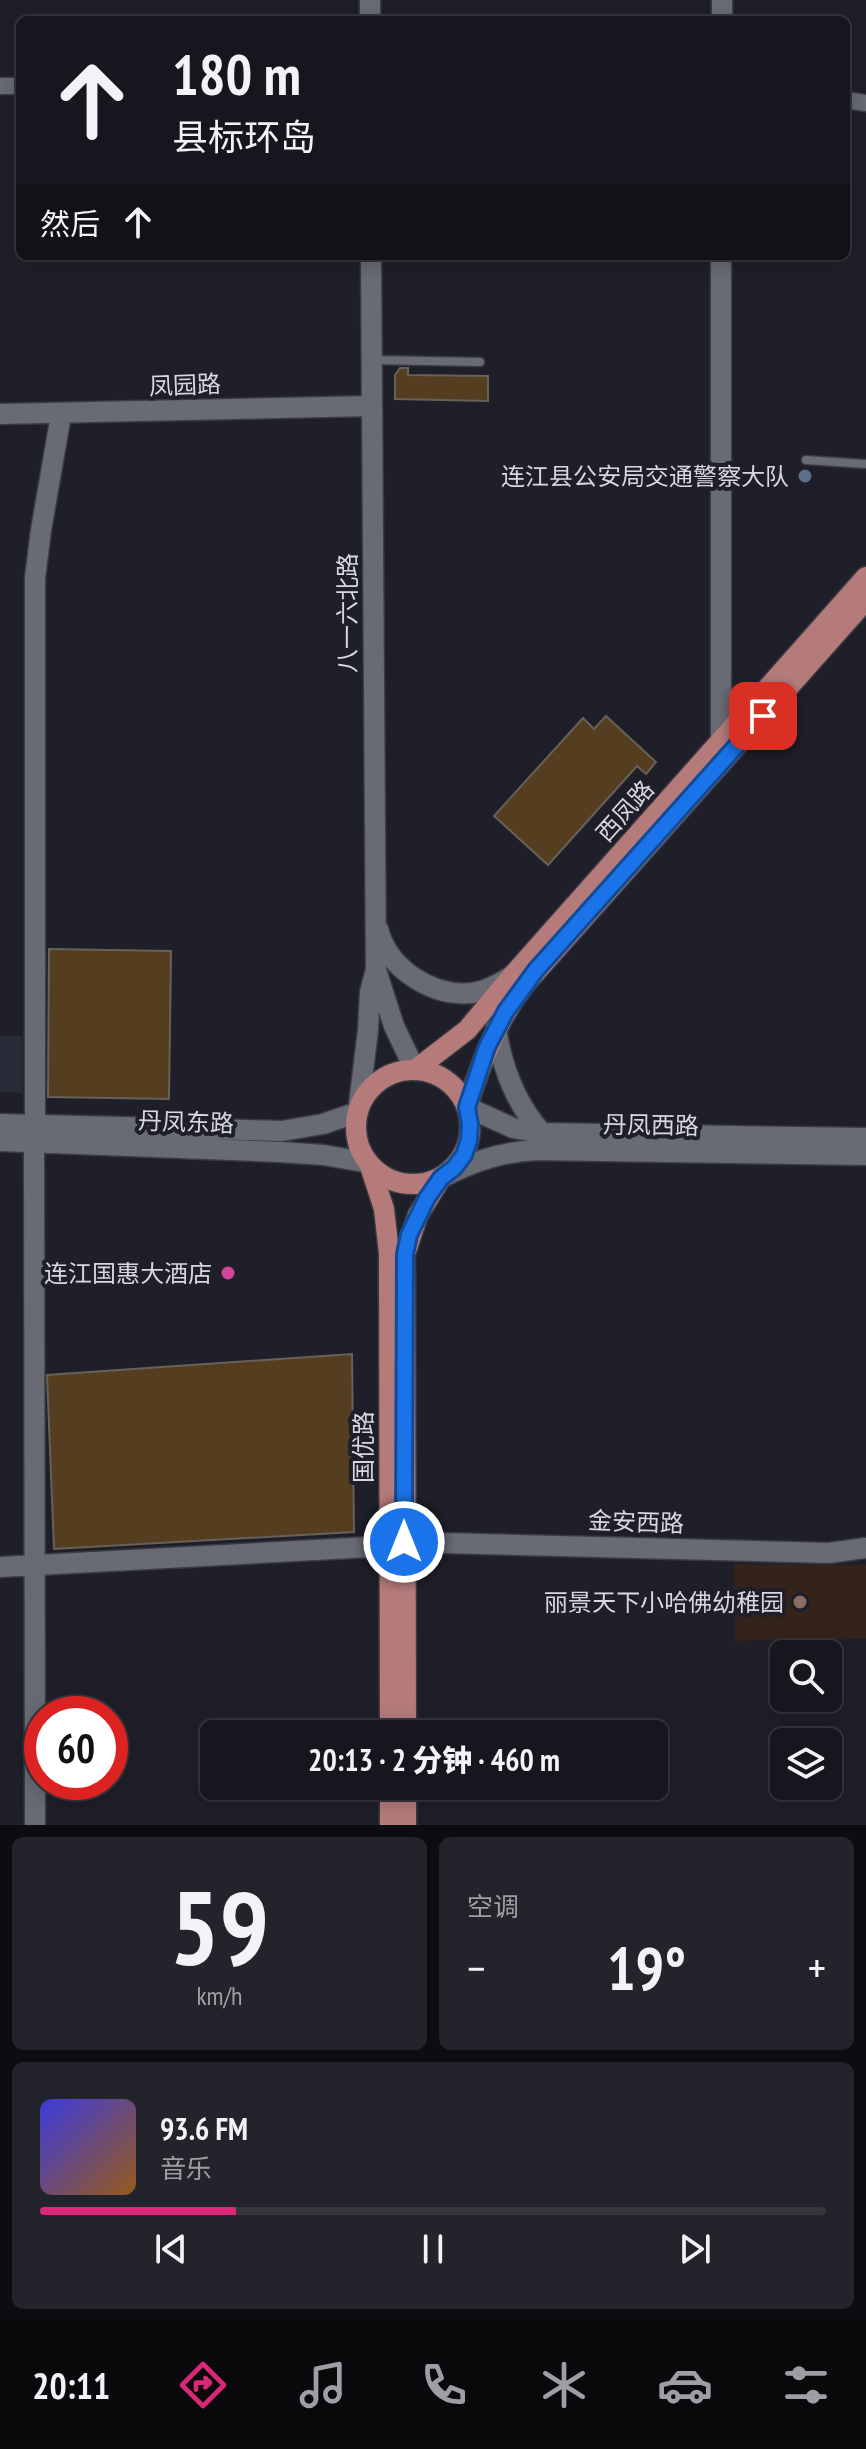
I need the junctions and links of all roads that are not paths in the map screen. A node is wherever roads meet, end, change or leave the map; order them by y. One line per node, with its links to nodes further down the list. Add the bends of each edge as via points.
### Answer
1 (371, 260): 3 (street, 八一六北路)
2 (721, 260): 12 (street)
3 (372, 360): 4 (lane); 5 (street, 八一六北路)
4 (480, 362)
5 (372, 406): 7 (street, 凤园路); 13 (street, 八一六北路)
6 (0, 414): 7 (street, 凤园路)
7 (61, 415): 22 (street, via 35,578)
8 (806, 460): 9 (lane)
9 (866, 464)
10 (866, 577): 12 (main road, 西凤路)
11 (866, 600): 16 (main road, 西凤路, via 536,970)
12 (721, 742): 15 (main road, 西凤路)
13 (375, 918): 14 (street, 八一六北路); 15 (street, via 395,962 431,987 475,992)
14 (376, 970): 17 (street, 八一六北路); 19 (street, 八一六北路)
15 (513, 975): 17 (main road, 西凤路, via 467,1030)
16 (496, 1028): 18 (main road, 西凤路); 21 (street, via 510,1085)
17 (415, 1070): 18 (main road, via 452,1085); 19 (main road, via 373,1087)
18 (467, 1107): 21 (street, 丹凤西路, via 513,1128); 27 (main road, via 467,1147)
19 (358, 1112): 22 (street, 丹凤东路, via 282,1131); 26 (main road, via 356,1130)
20 (0, 1124): 22 (street, 丹凤东路)
21 (542, 1133): 23 (street, 丹凤西路)
22 (34, 1134): 24 (street, 丹凤东路); 26 (street, 丹凤东路, via 324,1155); 30 (street)
23 (866, 1138)
24 (0, 1141)
25 (866, 1155): 27 (street, 丹凤西路, via 509,1151)
26 (369, 1163): 27 (main road, via 395,1181 426,1183); 28 (main road, 国优路, via 384,1209 389,1253)
27 (441, 1178): 28 (main road, 国优路, via 418,1215 405,1254)
28 (397, 1544): 29 (street, 金安西路, via 829,1553); 30 (street, 金安西路); 32 (main road, 国优路); 33 (main road, 国优路)
29 (866, 1548)
30 (34, 1565): 31 (street, 金安西路); 36 (street)
31 (0, 1567)
32 (391, 1720)
33 (405, 1720)
34 (390, 1800): 37 (main road)
35 (406, 1800): 38 (main road)
36 (35, 1825)
37 (390, 1825)
38 (406, 1825)

